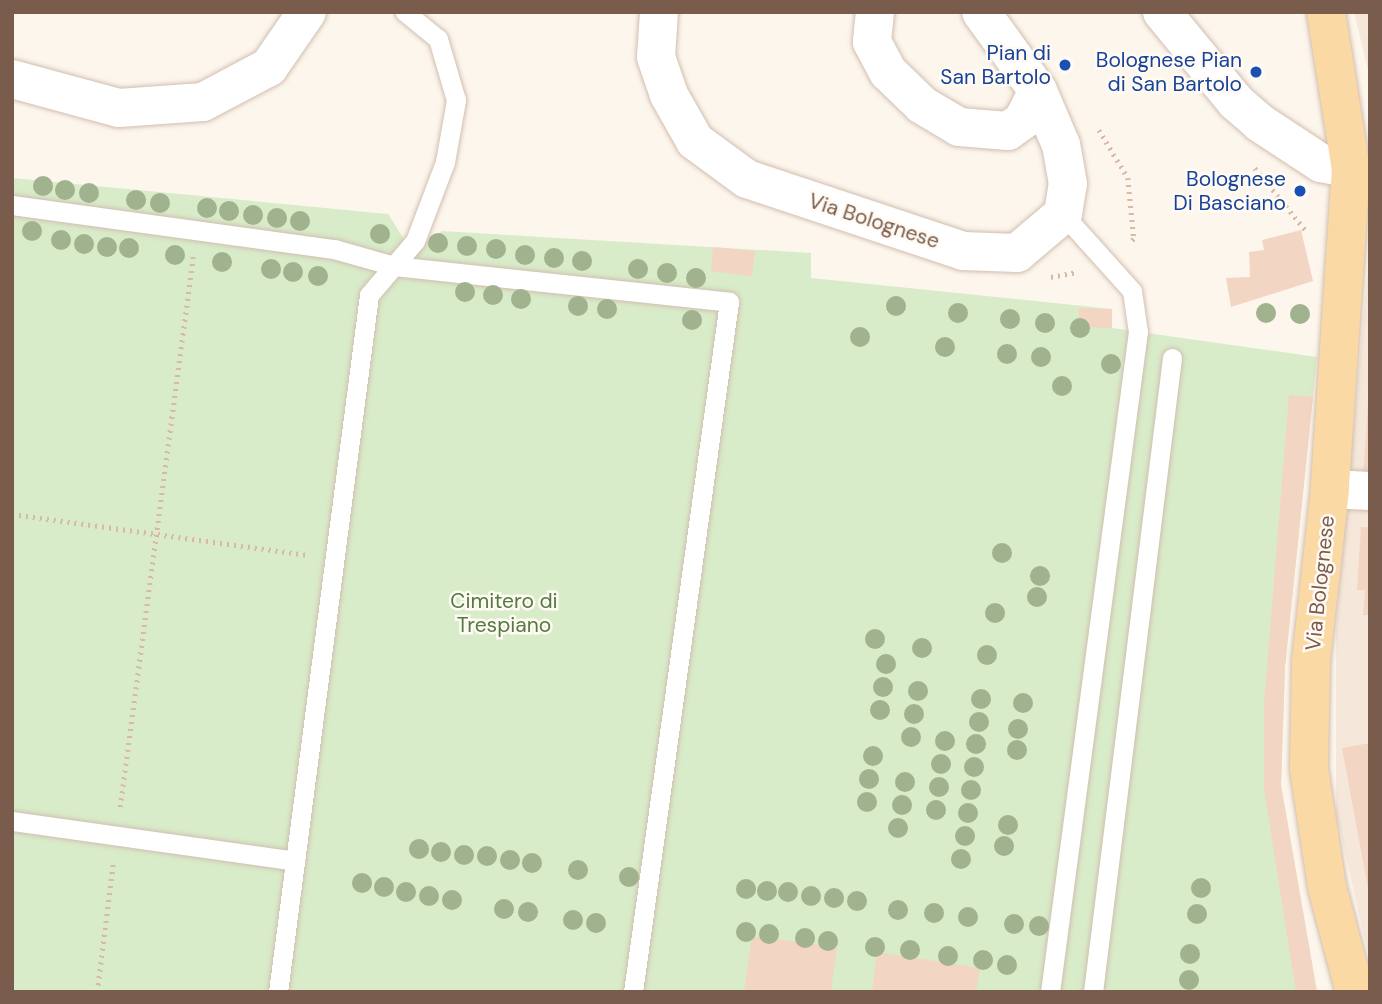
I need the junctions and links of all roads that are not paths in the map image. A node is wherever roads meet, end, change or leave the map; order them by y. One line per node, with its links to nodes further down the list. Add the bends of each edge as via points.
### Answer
1 (307, 12): 8 (street, via 269,67 203,102 119,108)
2 (405, 12): 13 (lane, via 438,38 456,100 445,162 415,241)
3 (659, 12): 12 (street, Via Bolognese, via 656,57 669,95 695,141 747,179 963,251 1017,253)
4 (875, 12): 9 (street, via 872,42 888,72 922,106 959,127 1008,131 1023,120)
5 (981, 12): 9 (street)
6 (1162, 12): 10 (street, via 1236,102 1260,123 1321,163)
7 (1326, 12): 10 (main road, Via Bolognese)
8 (12, 79)
9 (1038, 91): 12 (street, via 1061,145 1068,184)
10 (1352, 169): 15 (main road, Via Bolognese)
11 (12, 205): 13 (lane, via 334,249)
12 (1063, 214): 21 (lane, via 1111,262 1132,291 1138,332)
13 (394, 266): 18 (lane, via 369,295); 20 (lane, via 729,302)
14 (1172, 358): 22 (lane)
15 (1330, 489): 16 (street); 23 (main road, Via Bolognese, via 1311,662 1310,769 1326,887)
16 (1370, 491)
17 (12, 821): 18 (lane)
18 (295, 860): 19 (lane)
19 (278, 992)
20 (633, 992)
21 (1050, 992)
22 (1093, 992)
23 (1355, 992)

